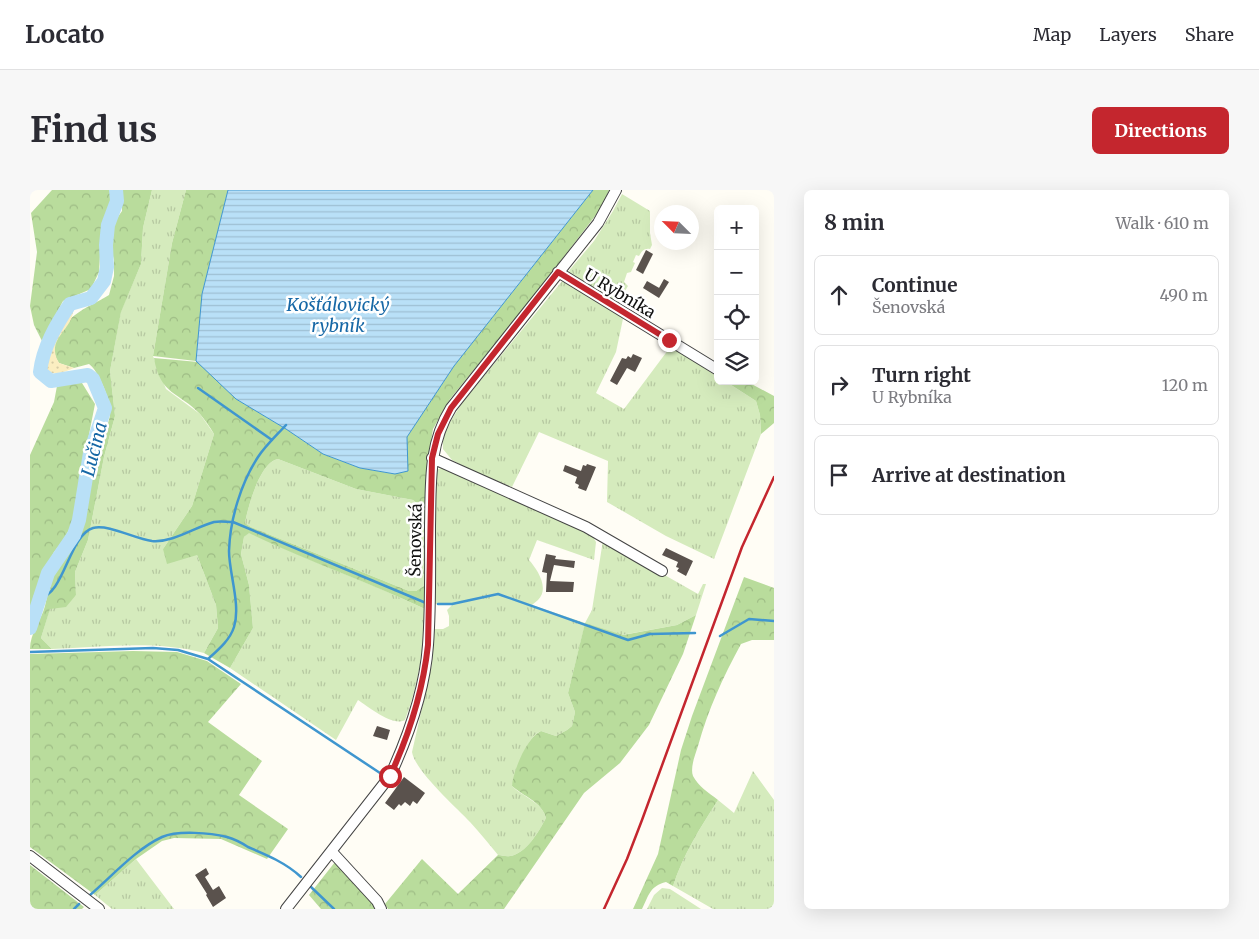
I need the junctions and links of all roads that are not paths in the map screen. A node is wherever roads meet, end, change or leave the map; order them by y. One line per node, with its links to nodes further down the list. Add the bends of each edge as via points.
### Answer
1 (616, 190): 2 (street, Šenovská, via 598,223)
2 (558, 272): 3 (street, U Rybníka); 4 (street, Šenovská, via 451,408 438,434)
3 (714, 368)
4 (432, 458): 5 (street, via 586,528); 6 (street, Šenovská, via 428,645 420,693 390,776)
5 (662, 571)
6 (332, 852): 9 (street, Šenovská); 10 (street)
7 (30, 856): 8 (street)
8 (99, 909)
9 (286, 909)
10 (380, 909)

